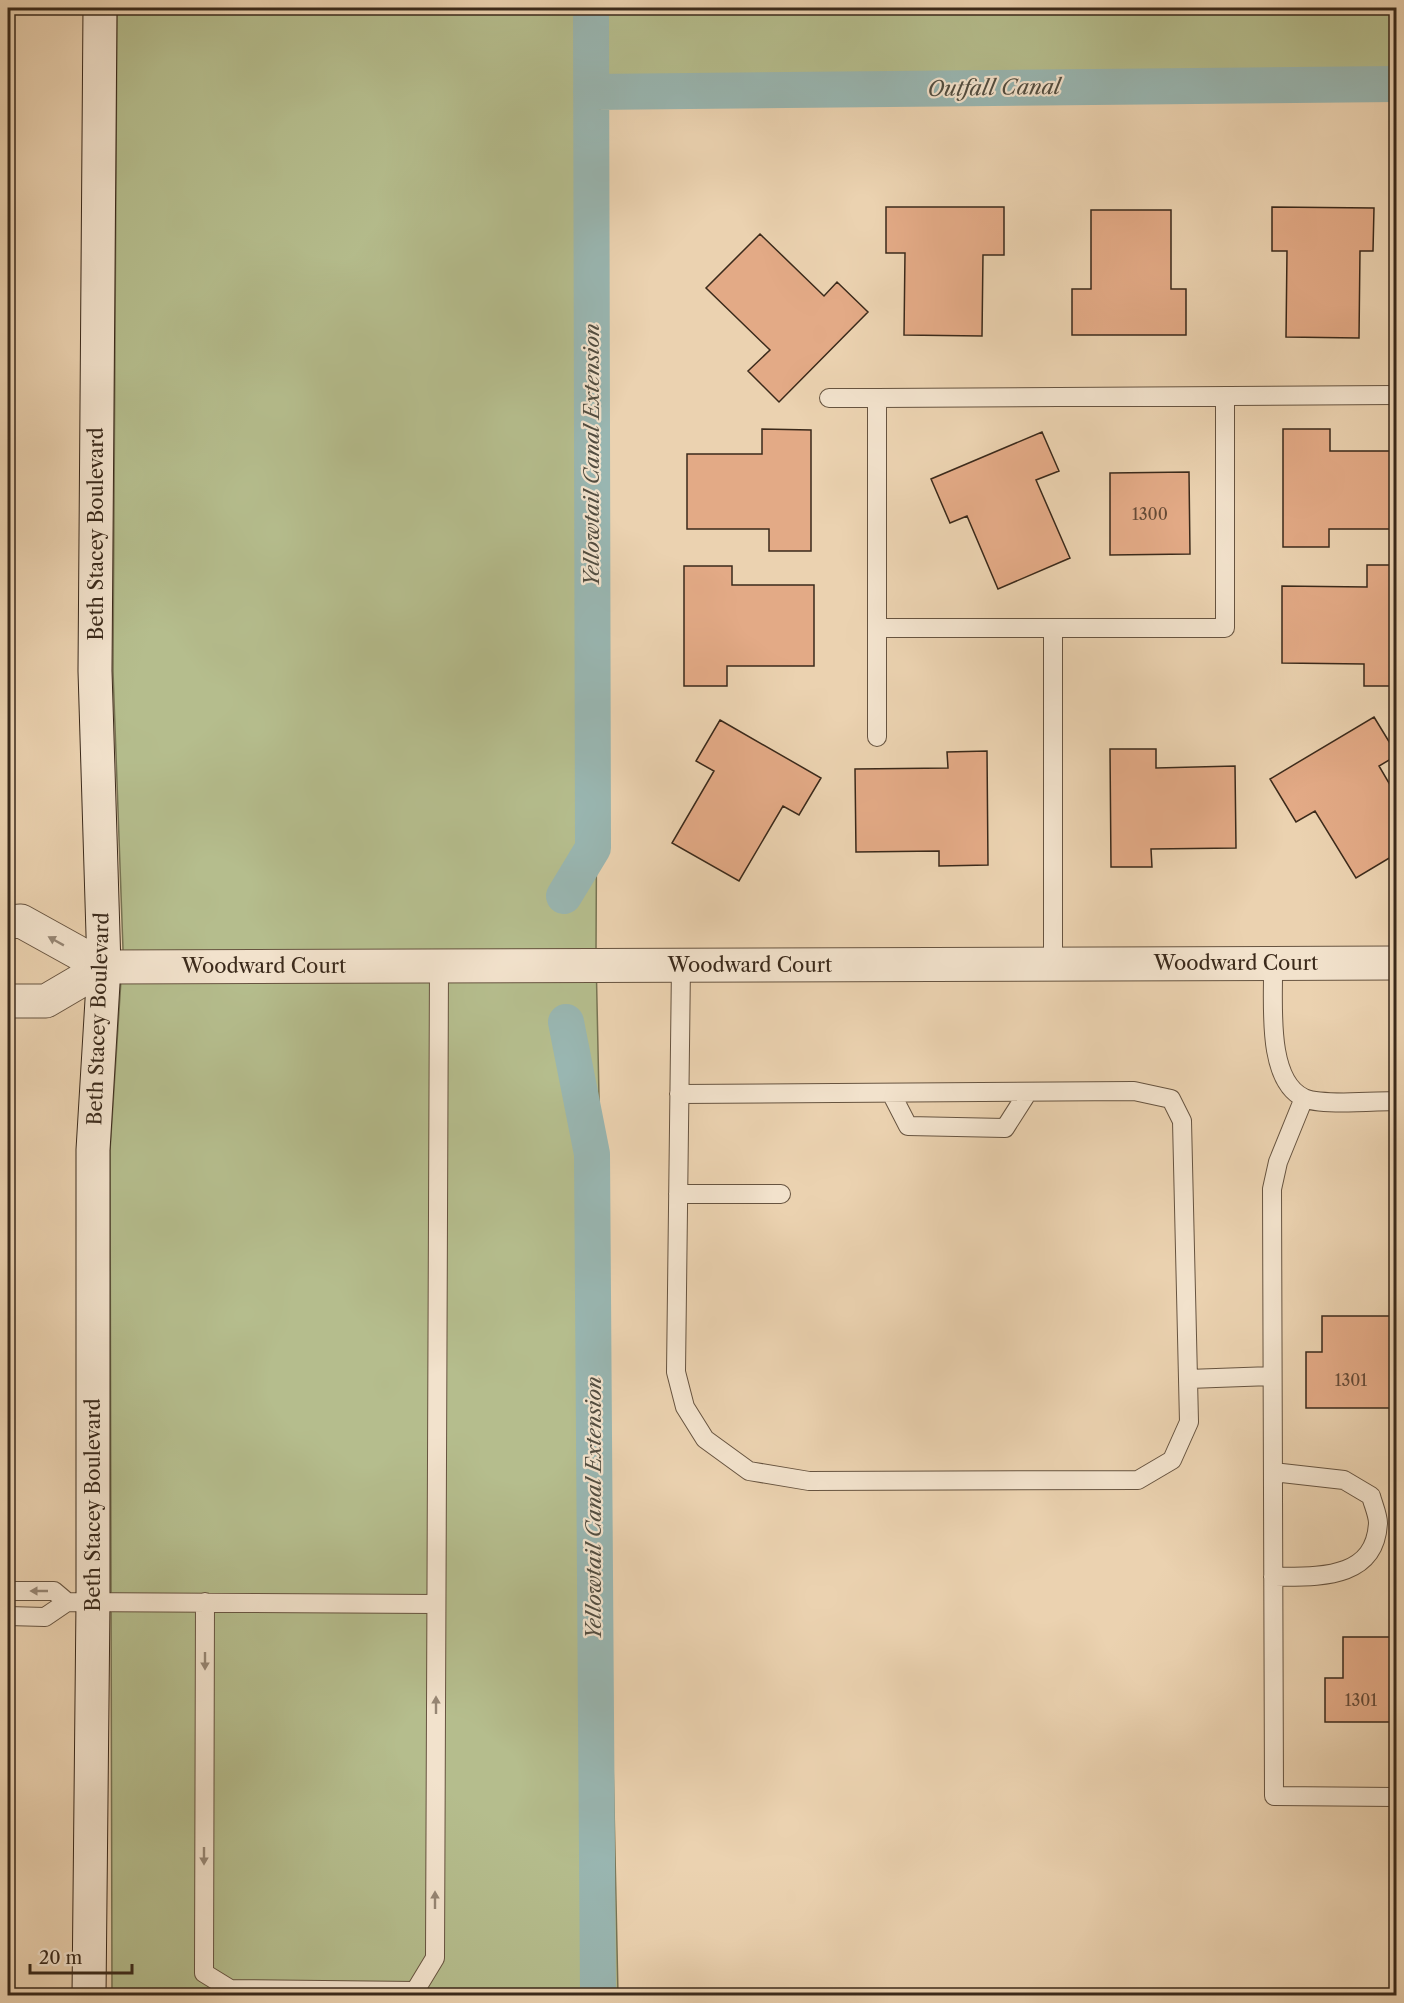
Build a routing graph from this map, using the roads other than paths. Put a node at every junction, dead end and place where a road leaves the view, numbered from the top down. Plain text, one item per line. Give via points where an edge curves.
1 (100, 8) edge
2 (1396, 395) edge
3 (1226, 396) junction
4 (829, 398) dead end
5 (878, 398) junction
6 (878, 628) junction
7 (1053, 628) junction
8 (877, 737) dead end
9 (8, 922) edge
10 (1273, 963) junction
11 (1396, 963) edge
12 (1053, 964) junction
13 (681, 965) junction
14 (439, 966) junction
15 (104, 967) junction
16 (8, 1001) edge
17 (1028, 1092) junction
18 (891, 1093) junction
19 (679, 1094) junction
20 (1304, 1098) junction
21 (1396, 1101) edge
22 (678, 1194) junction
23 (781, 1194) dead end
24 (1272, 1376) junction
25 (1188, 1379) junction
26 (1273, 1472) junction
27 (1273, 1577) junction
28 (8, 1591) edge
29 (80, 1602) junction
30 (205, 1602) junction
31 (436, 1604) junction
32 (8, 1616) edge
33 (1396, 1797) edge
34 (89, 1995) edge

1 - 15 street, Beth Stacey Boulevard via 95,671
2 - 3 lane
3 - 5 lane
3 - 7 lane via 1226,628
4 - 5 lane
5 - 6 lane
6 - 7 lane
6 - 8 lane
7 - 12 lane
15 -> 9 street via 21,921
10 - 11 street, Woodward Court
10 - 12 street, Woodward Court
10 - 20 lane via 1274,1040 1280,1069 1287,1085
12 - 13 street, Woodward Court
13 - 14 street, Woodward Court
13 - 19 lane
14 - 15 street, Woodward Court
14 - 31 lane
15 - 16 street via 46,1001
15 - 29 street, Beth Stacey Boulevard via 93,1150
17 - 18 lane
17 - 18 lane via 1005,1128 908,1126
17 - 25 lane via 1134,1091 1171,1099 1182,1121
18 - 19 lane
19 - 22 lane
20 - 21 lane
20 - 24 lane via 1278,1162 1272,1189
22 - 23 lane
22 - 25 lane via 676,1372 685,1407 705,1438 749,1471 809,1481 1138,1480 1172,1460 1189,1422
24 - 25 lane
24 - 26 lane
26 - 27 lane
26 - 27 lane via 1344,1480 1371,1496 1378,1522 1370,1550 1354,1568 1325,1576
27 - 33 lane via 1274,1796
29 -> 28 lane via 54,1591
29 - 30 lane
29 - 32 lane via 45,1617
29 - 34 street, Beth Stacey Boulevard
30 - 31 lane
30 -> 31 lane via 204,1973 230,1989 404,1991 415,1991 435,1958

